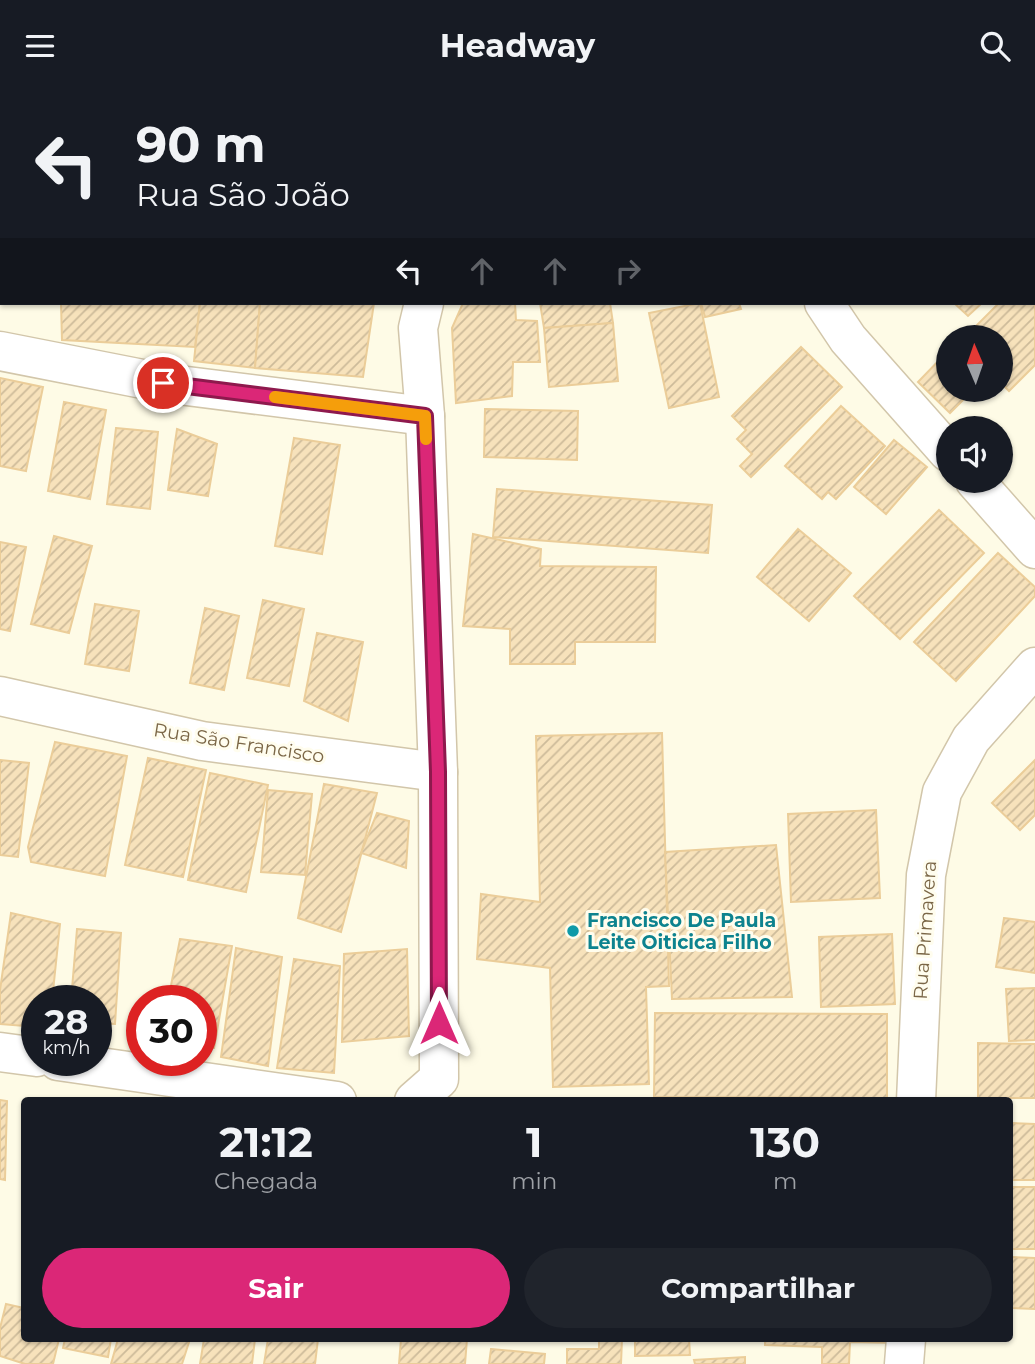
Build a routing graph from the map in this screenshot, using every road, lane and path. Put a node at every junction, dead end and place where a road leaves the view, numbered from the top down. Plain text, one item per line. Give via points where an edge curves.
1 (424, 305) edge
2 (825, 305) edge
3 (0, 351) edge
4 (425, 416) junction
5 (936, 438) edge
6 (986, 493) edge
7 (1035, 549) edge
8 (1035, 667) edge
9 (0, 695) edge
10 (438, 772) junction
11 (0, 1052) edge
12 (21, 1055) edge
13 (112, 1069) edge
14 (309, 1097) edge
15 (419, 1097) edge
16 (916, 1097) edge
17 (905, 1342) edge
18 (904, 1364) edge

1 - 4 street via 418,328
2 - 5 street via 848,339
3 - 4 street via 163,383
4 - 10 street
6 - 7 street
8 - 16 street, Rua Primavera via 971,739 942,792 926,875
9 - 10 street, Rua São Francisco via 202,741
10 - 15 street via 439,1079
11 - 12 street
13 - 14 street
17 - 18 street

